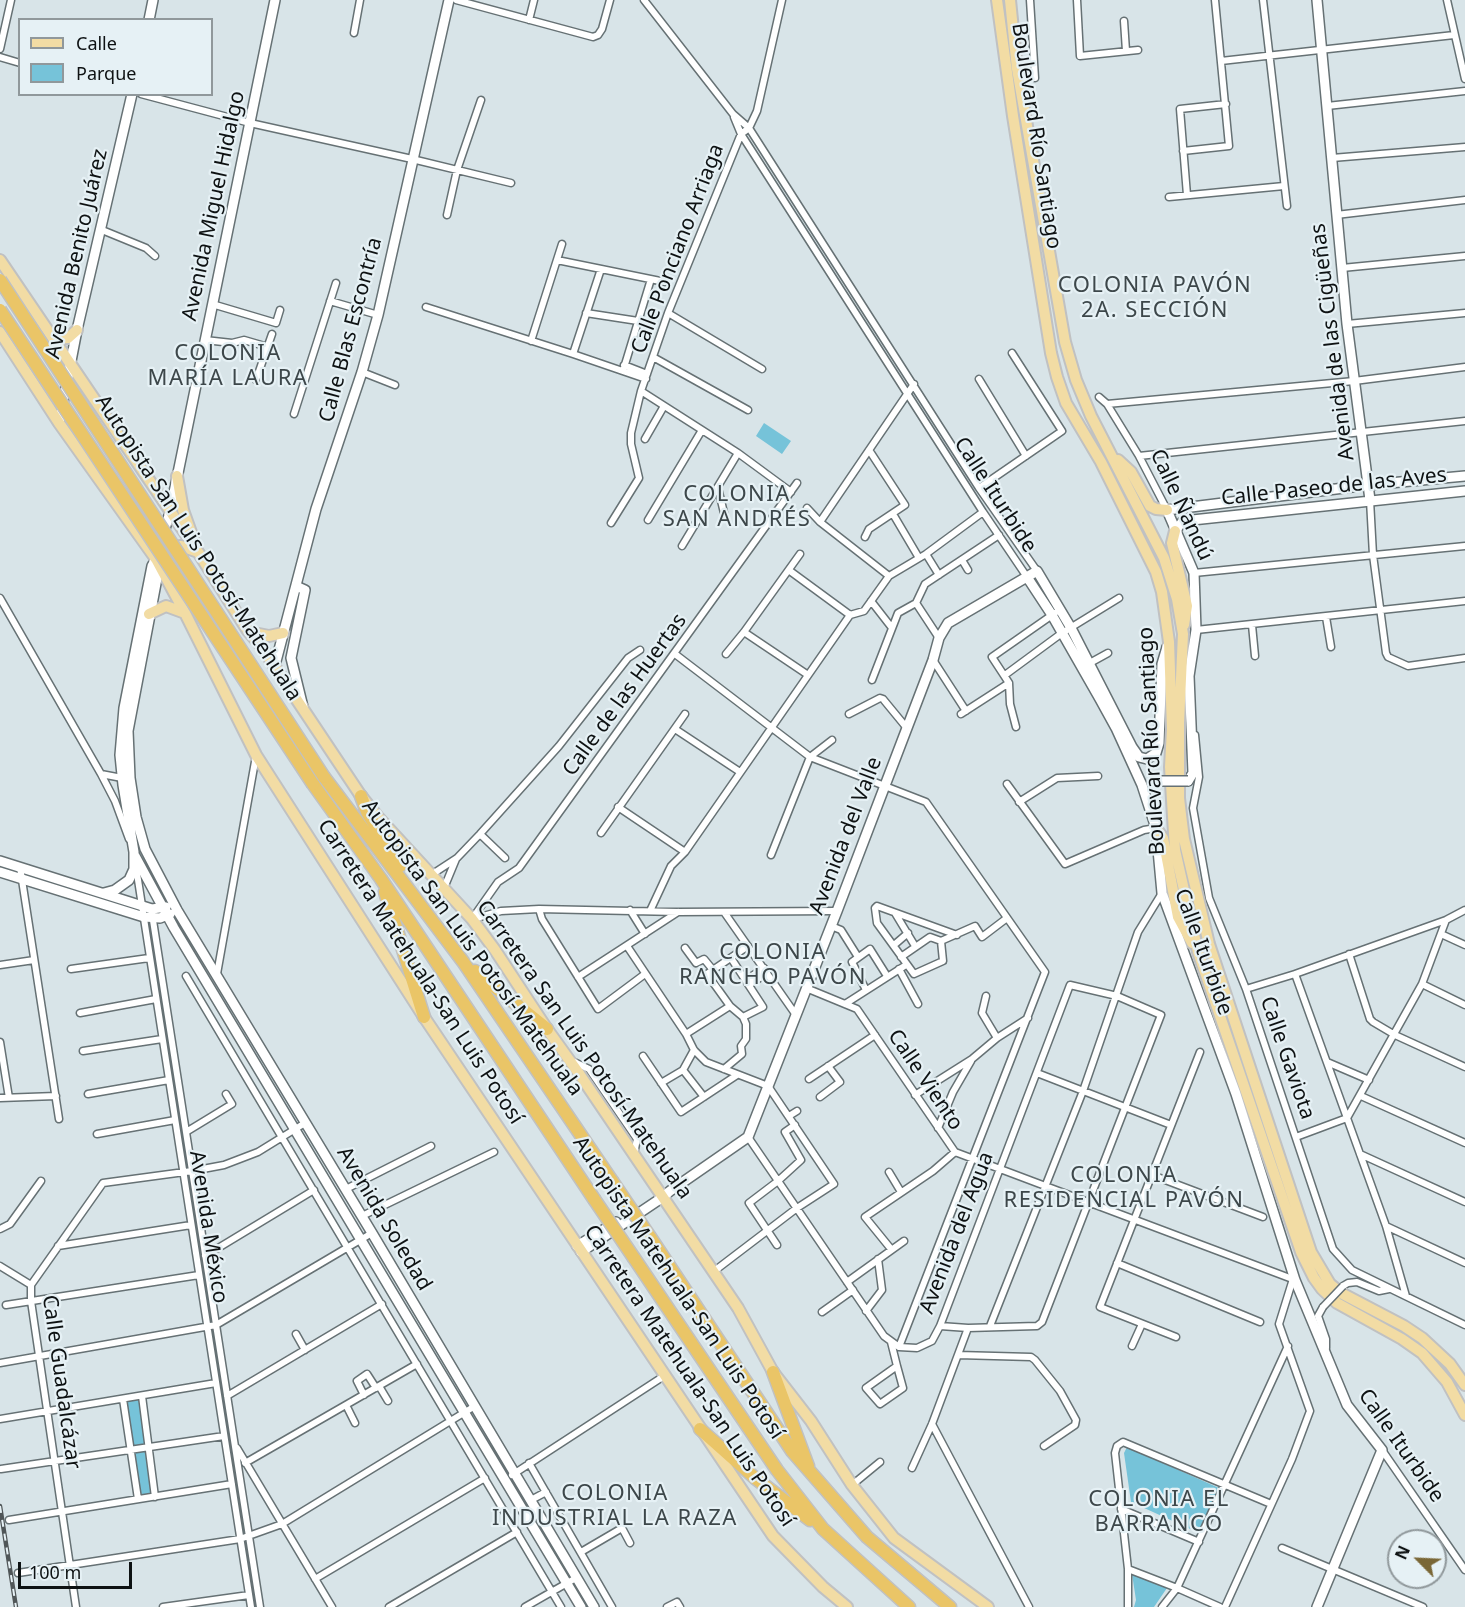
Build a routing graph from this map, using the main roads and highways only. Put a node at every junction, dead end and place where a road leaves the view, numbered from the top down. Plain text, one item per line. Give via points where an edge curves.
1 (997, 0) edge
2 (1010, 0) edge
3 (0, 260) edge
4 (0, 280) edge
5 (0, 310) edge
6 (77, 330) road end
7 (0, 332) edge
8 (50, 334) junction
9 (16, 357) junction
10 (97, 404) junction
11 (70, 438) junction
12 (1113, 456) junction
13 (1101, 462) junction
14 (177, 476) road end
15 (154, 489) junction
16 (1167, 510) road end
17 (126, 518) junction
18 (1175, 531) road end
19 (146, 544) junction
20 (161, 544) road end
21 (198, 552) junction
22 (156, 560) junction
23 (177, 597) junction
24 (185, 613) junction
25 (236, 613) junction
26 (149, 614) road end
27 (248, 631) junction
28 (283, 633) road end
29 (1183, 634) junction
30 (361, 796) junction
31 (1156, 828) road end
32 (381, 879) junction
33 (439, 928) junction
34 (1198, 952) junction
35 (464, 963) junction
36 (424, 1017) junction
37 (547, 1029) junction
38 (773, 1372) junction
39 (1465, 1385) edge
40 (1465, 1415) edge
41 (700, 1430) junction
42 (810, 1472) junction
43 (823, 1529) junction
44 (846, 1607) edge
45 (909, 1607) edge
46 (950, 1607) edge
47 (988, 1607) edge

1 - 13 main road, Boulevard Río Santiago via 1051,353 1066,403
2 - 12 main road, Boulevard Río Santiago via 1017,69 1065,342 1090,416
3 - 8 main road, Carretera San Luis Potosí-Matehuala
4 - 33 highway, Autopista San Luis Potosí-Matehuala, bridge via 324,777
5 - 32 highway, Autopista Matehuala-San Luis Potosí, bridge via 313,784
6 - 8 main road via 68,338
7 - 9 main road, Carretera Matehuala-San Luis Potosí
8 - 9 main road via 37,352
8 - 10 main road, Carretera San Luis Potosí-Matehuala
9 - 11 main road, Carretera Matehuala-San Luis Potosí
10 - 11 main road via 87,402 74,408
10 - 15 main road, Carretera San Luis Potosí-Matehuala
11 - 17 main road, Carretera Matehuala-San Luis Potosí
12 - 13 main road
12 - 16 main road via 1131,472 1150,506
12 - 29 main road, Boulevard Río Santiago via 1164,558
13 - 34 main road, Boulevard Río Santiago via 1156,572 1166,612 1175,850
14 - 21 main road via 183,510
15 - 17 main road via 150,508 134,519
15 - 21 main road, Carretera San Luis Potosí-Matehuala
17 - 19 main road, Carretera Matehuala-San Luis Potosí
18 - 29 main road via 1173,543 1187,606
19 - 20 main road
19 - 22 main road, Carretera Matehuala-San Luis Potosí
21 - 22 main road via 171,547
21 - 25 main road, Carretera San Luis Potosí-Matehuala
22 - 23 main road, Carretera Matehuala-San Luis Potosí
23 - 24 main road, Carretera Matehuala-San Luis Potosí
23 - 25 main road via 180,575 185,568 198,566
24 - 26 main road via 166,606
24 - 36 main road, Carretera Matehuala-San Luis Potosí via 256,755
25 - 27 main road, Carretera San Luis Potosí-Matehuala
27 - 28 main road via 269,636
27 - 30 main road, Carretera San Luis Potosí-Matehuala
29 - 39 main road, Boulevard Río Santiago via 1179,798 1184,839 1209,944 1311,1252 1330,1284 1422,1338 1450,1364
30 - 33 highway
30 - 37 main road, Carretera San Luis Potosí-Matehuala via 472,919
31 - 34 main road via 1163,838 1178,917
32 - 36 highway
32 - 43 highway, Autopista Matehuala-San Luis Potosí, bridge via 777,1470
33 - 35 highway, Autopista San Luis Potosí-Matehuala
34 - 40 main road, Boulevard Río Santiago via 1301,1252 1314,1278 1337,1303 1422,1353 1447,1382
35 - 37 highway
35 - 42 highway, Autopista San Luis Potosí-Matehuala, bridge
36 - 41 main road, Carretera Matehuala-San Luis Potosí
37 - 38 main road, Carretera San Luis Potosí-Matehuala via 665,1194 738,1308
38 - 42 highway
38 - 47 main road, Carretera San Luis Potosí-Matehuala via 894,1538
41 - 43 highway
41 - 44 main road, Carretera Matehuala-San Luis Potosí via 773,1536
42 - 46 highway, Autopista San Luis Potosí-Matehuala via 867,1538
43 - 45 highway, Autopista Matehuala-San Luis Potosí

